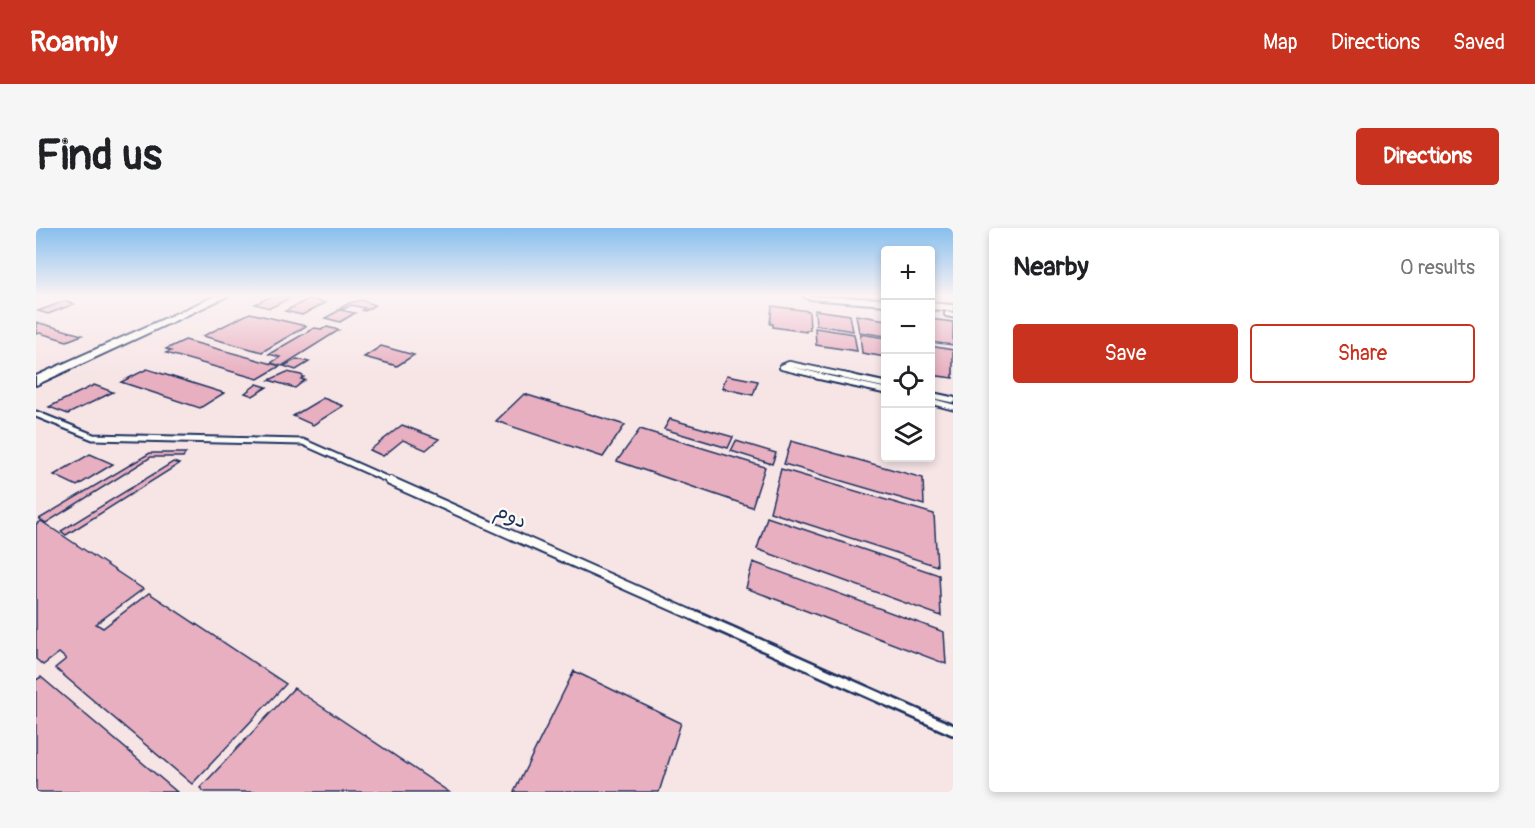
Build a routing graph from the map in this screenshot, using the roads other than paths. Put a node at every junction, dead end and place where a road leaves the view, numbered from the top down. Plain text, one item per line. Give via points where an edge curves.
1 (165, 322) edge
2 (36, 381) edge
3 (881, 384) edge
4 (881, 390) edge
5 (935, 396) edge
6 (953, 400) edge
7 (935, 402) edge
8 (953, 406) edge
9 (36, 414) edge
10 (953, 730) edge

1 - 2 main road
3 - 4 lane via 783,365 786,369
5 - 6 lane
7 - 8 lane
9 - 10 lane, دوم via 93,437 303,442

